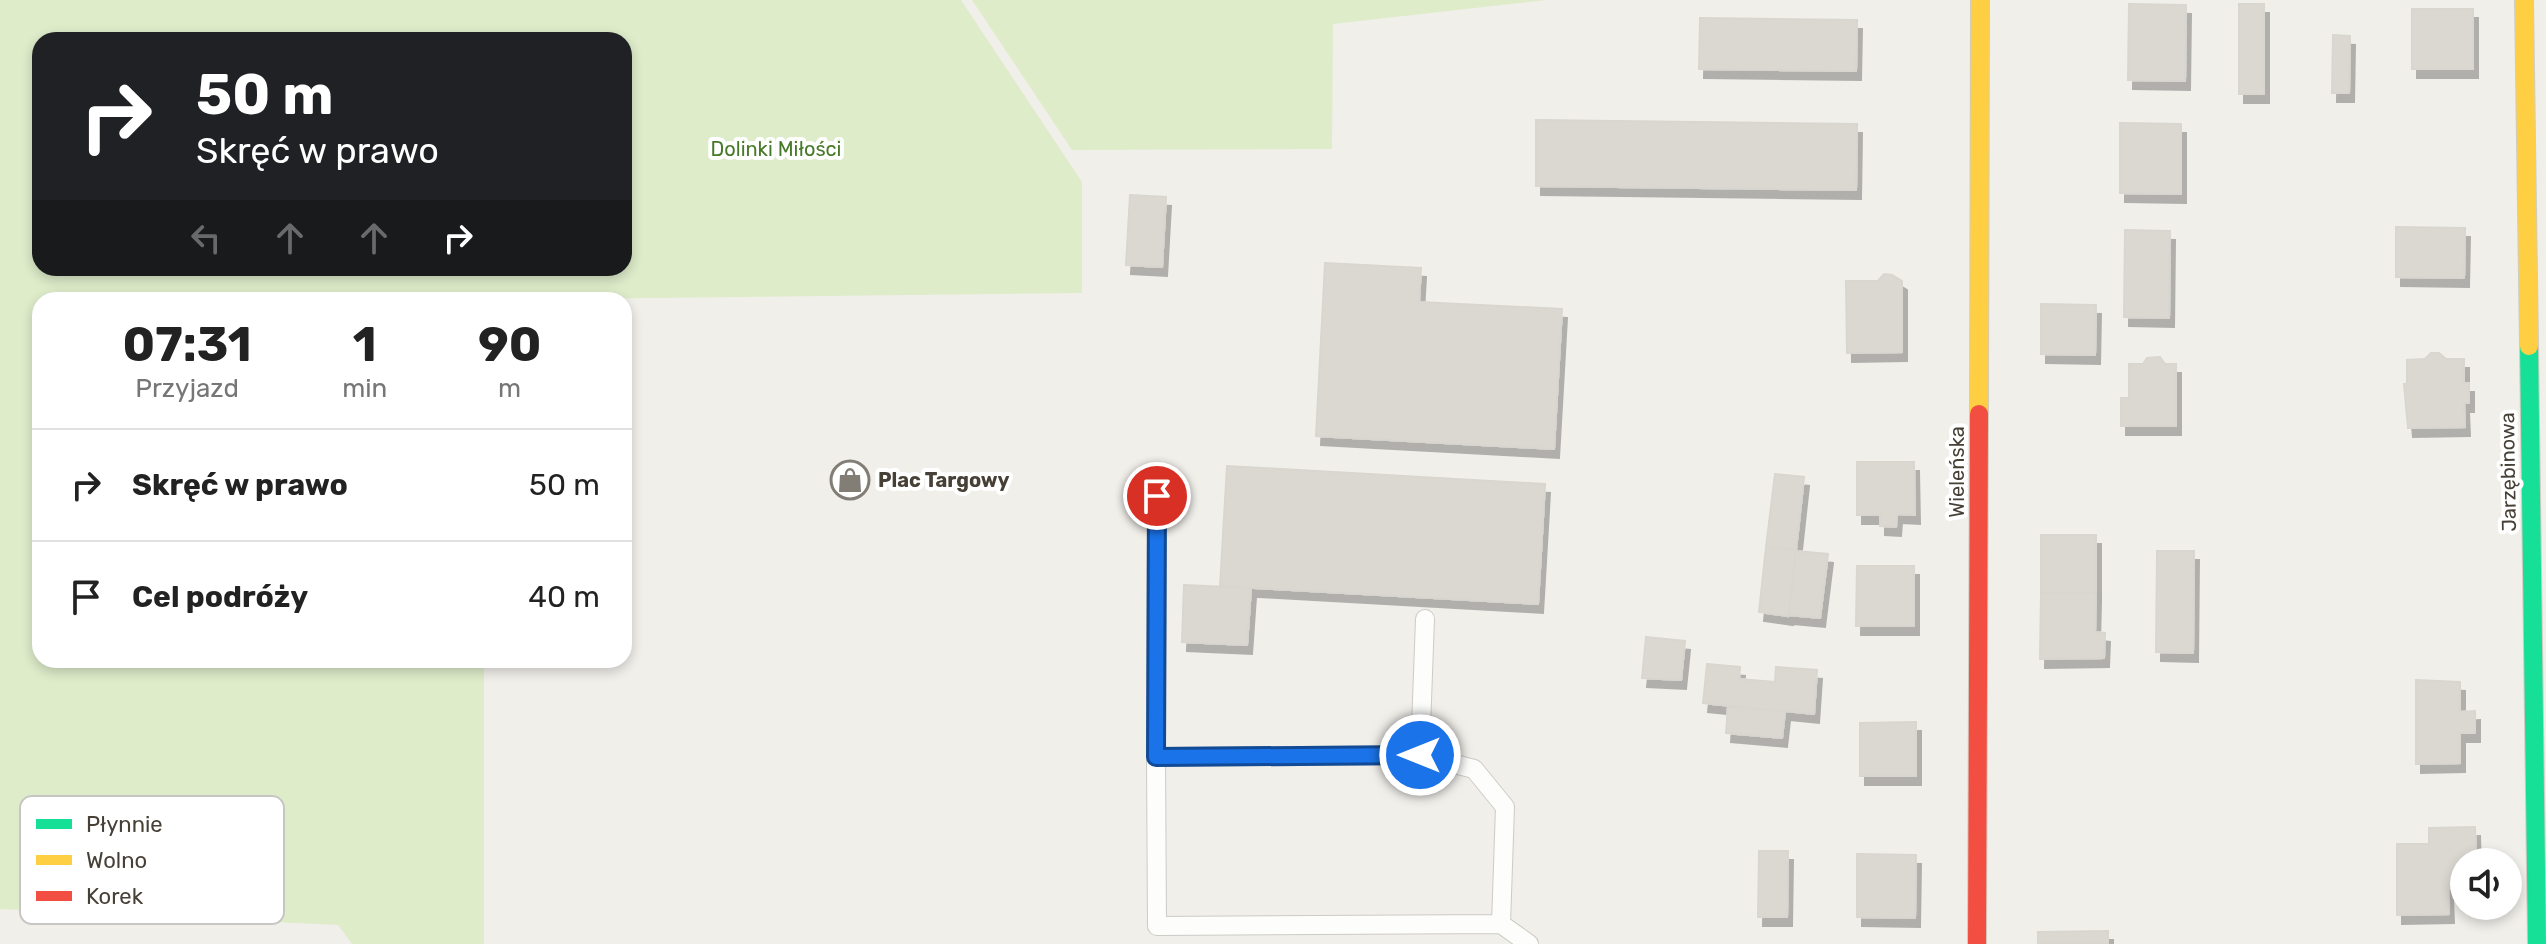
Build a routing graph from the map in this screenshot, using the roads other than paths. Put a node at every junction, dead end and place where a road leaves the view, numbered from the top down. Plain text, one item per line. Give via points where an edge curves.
1 (1980, 0) edge
2 (2524, 0) edge
3 (1157, 496) dead end
4 (1425, 619) dead end
5 (1420, 755) junction
6 (1156, 757) junction
7 (1501, 924) junction
8 (1529, 944) edge
9 (1977, 944) edge
10 (2537, 944) edge

1 - 9 street, Wieleńska
2 - 10 street, Jarzębinowa
3 - 6 lane
4 - 5 lane
5 - 6 lane
5 - 7 lane via 1474,769 1505,807
6 - 7 lane via 1157,926
7 - 8 lane

